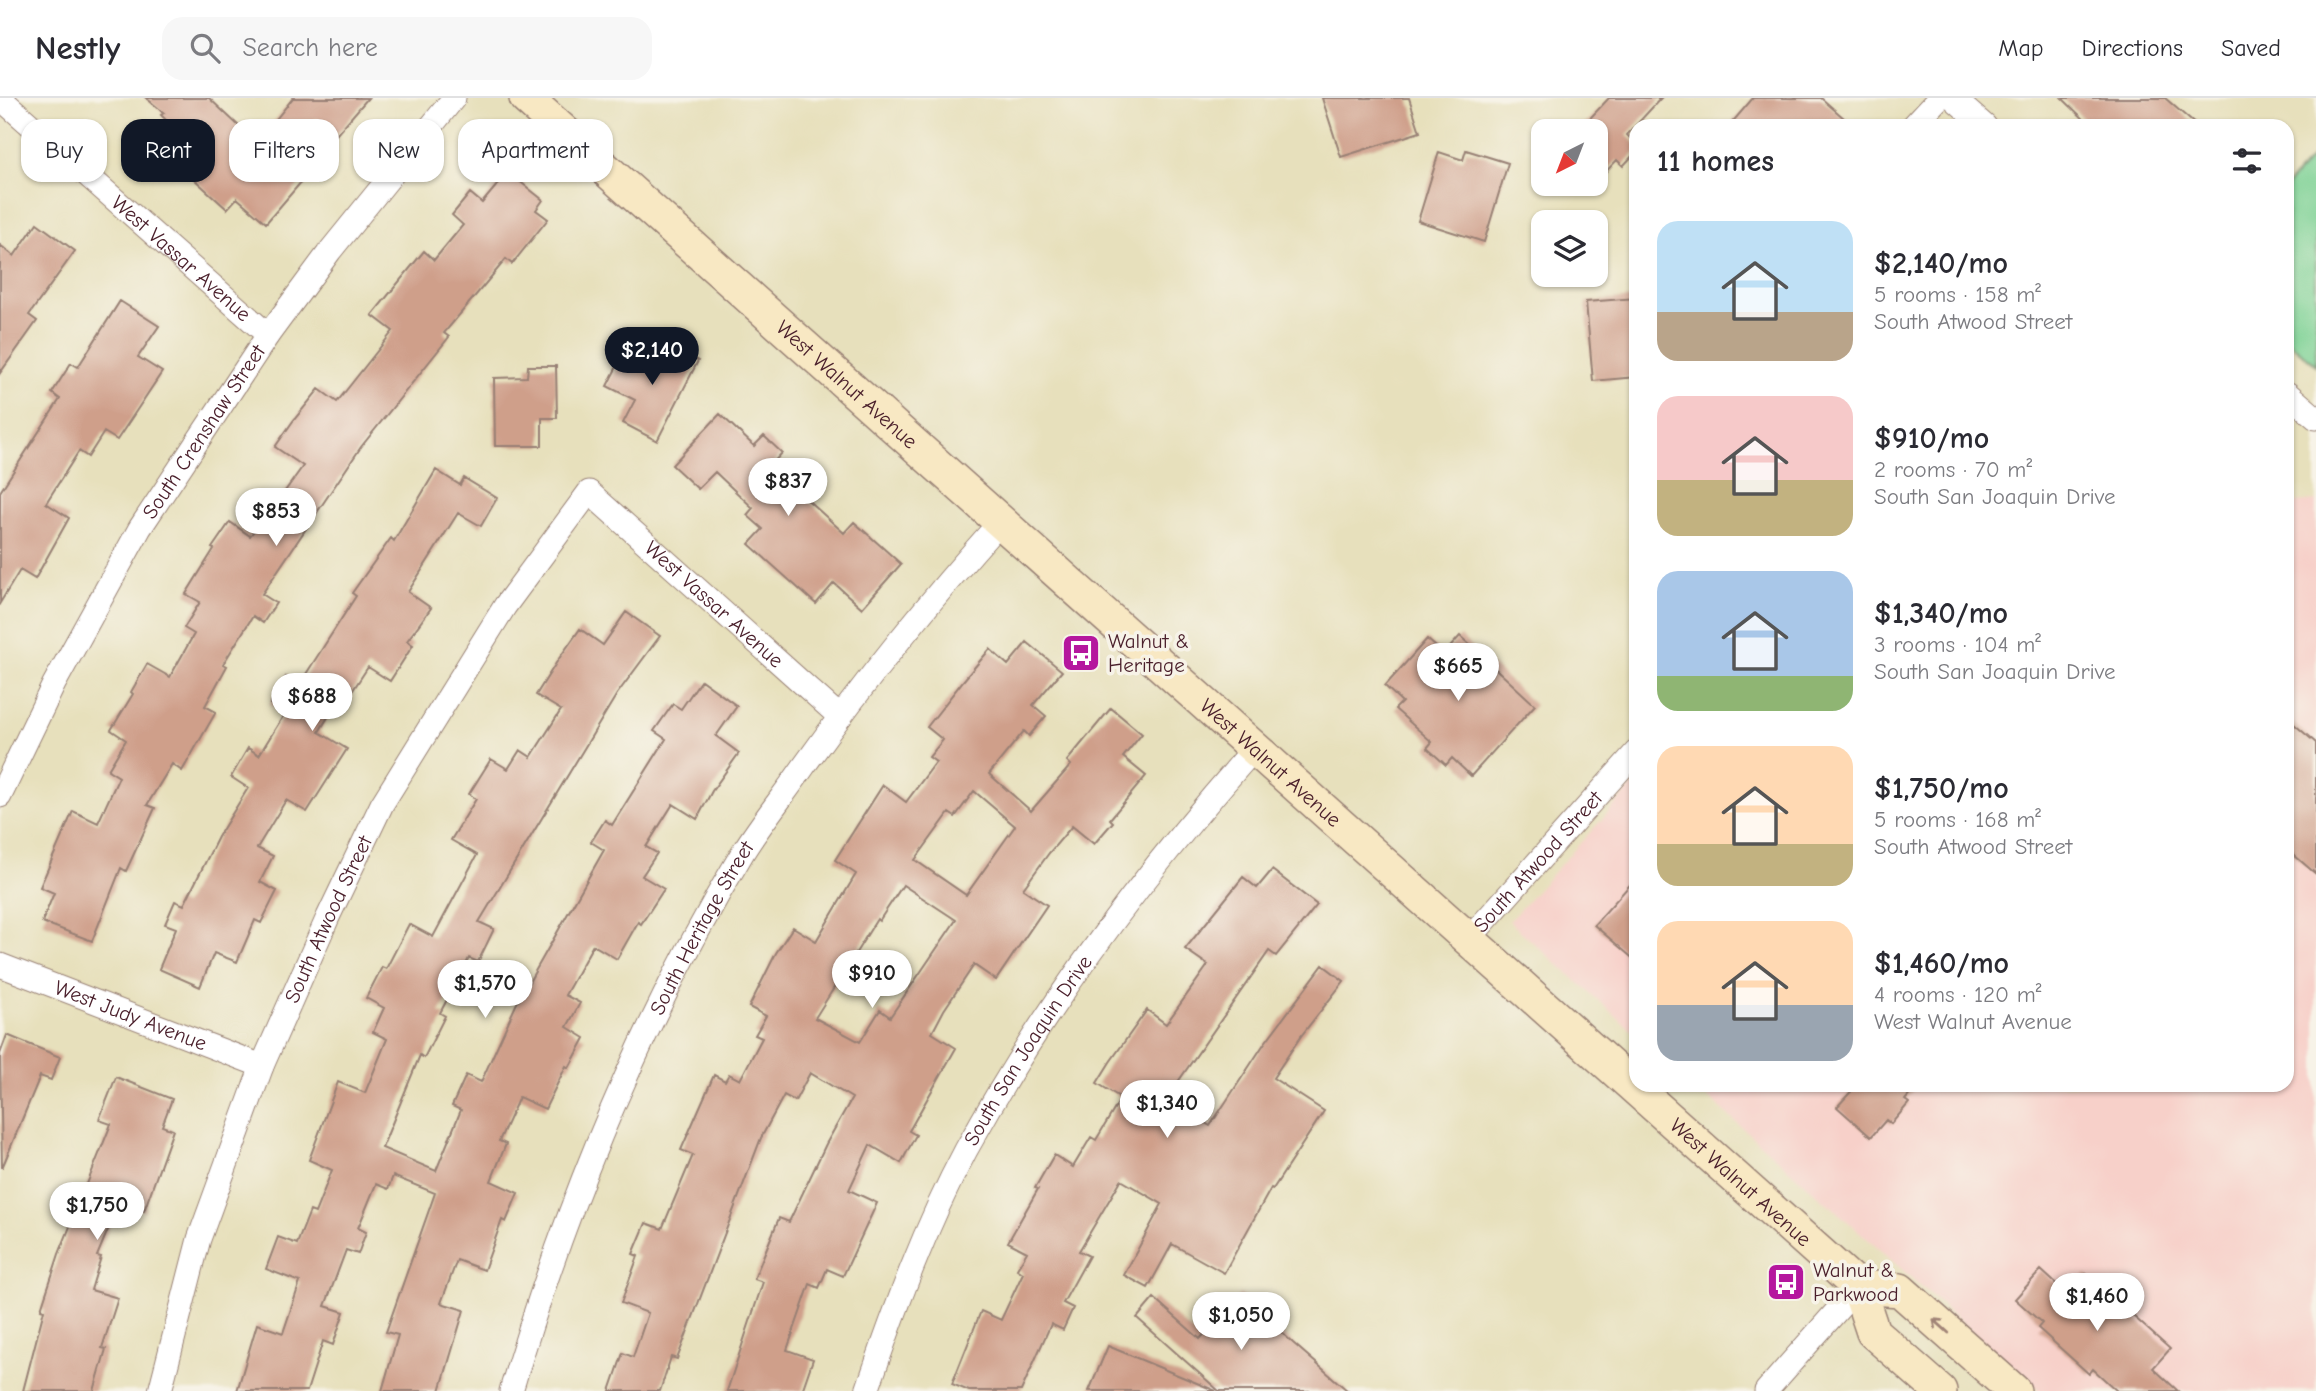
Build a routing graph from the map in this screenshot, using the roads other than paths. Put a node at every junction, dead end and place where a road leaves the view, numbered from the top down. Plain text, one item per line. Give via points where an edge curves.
1 (454, 98) edge
2 (526, 98) edge
3 (1938, 98) edge
4 (1953, 98) edge
5 (1, 101) edge
6 (1919, 119) edge
7 (1977, 119) edge
8 (268, 335) junction
9 (2294, 399) edge
10 (2316, 418) edge
11 (589, 492) joint
12 (1000, 522) junction
13 (840, 718) junction
14 (1254, 749) junction
15 (1629, 760) edge
16 (0, 796) edge
17 (1468, 940) junction
18 (0, 965) edge
19 (262, 1066) junction
20 (1629, 1083) edge
21 (1639, 1092) edge
22 (1858, 1287) junction
23 (160, 1391) edge
24 (511, 1391) edge
25 (867, 1391) edge
26 (1766, 1391) edge
27 (1940, 1391) edge
28 (2014, 1391) edge

1 - 8 street, South Crenshaw Street
2 - 12 main road, West Walnut Avenue
3 - 6 street
4 - 7 street
5 - 8 street, West Vassar Avenue
8 - 16 street, South Crenshaw Street via 139,528 54,684
9 - 10 street
11 - 13 street, West Vassar Avenue
11 - 19 street, South Atwood Street via 505,606 382,804
12 - 13 street, South Heritage Street
12 - 14 main road, West Walnut Avenue
13 - 24 street, South Heritage Street via 744,851 661,1003 599,1139 536,1304
14 - 17 main road, West Walnut Avenue
14 - 25 street, South San Joaquin Drive via 1151,872 1082,965 966,1151 899,1297
15 - 17 street, South Atwood Street
17 - 20 main road, West Walnut Avenue
18 - 19 street, West Judy Avenue
19 - 23 street, South Atwood Street via 200,1239
21 - 22 main road, West Walnut Avenue
22 - 26 street
22 - 27 main road, West Walnut Avenue via 1873,1332
28 -> 22 main road via 1900,1290

